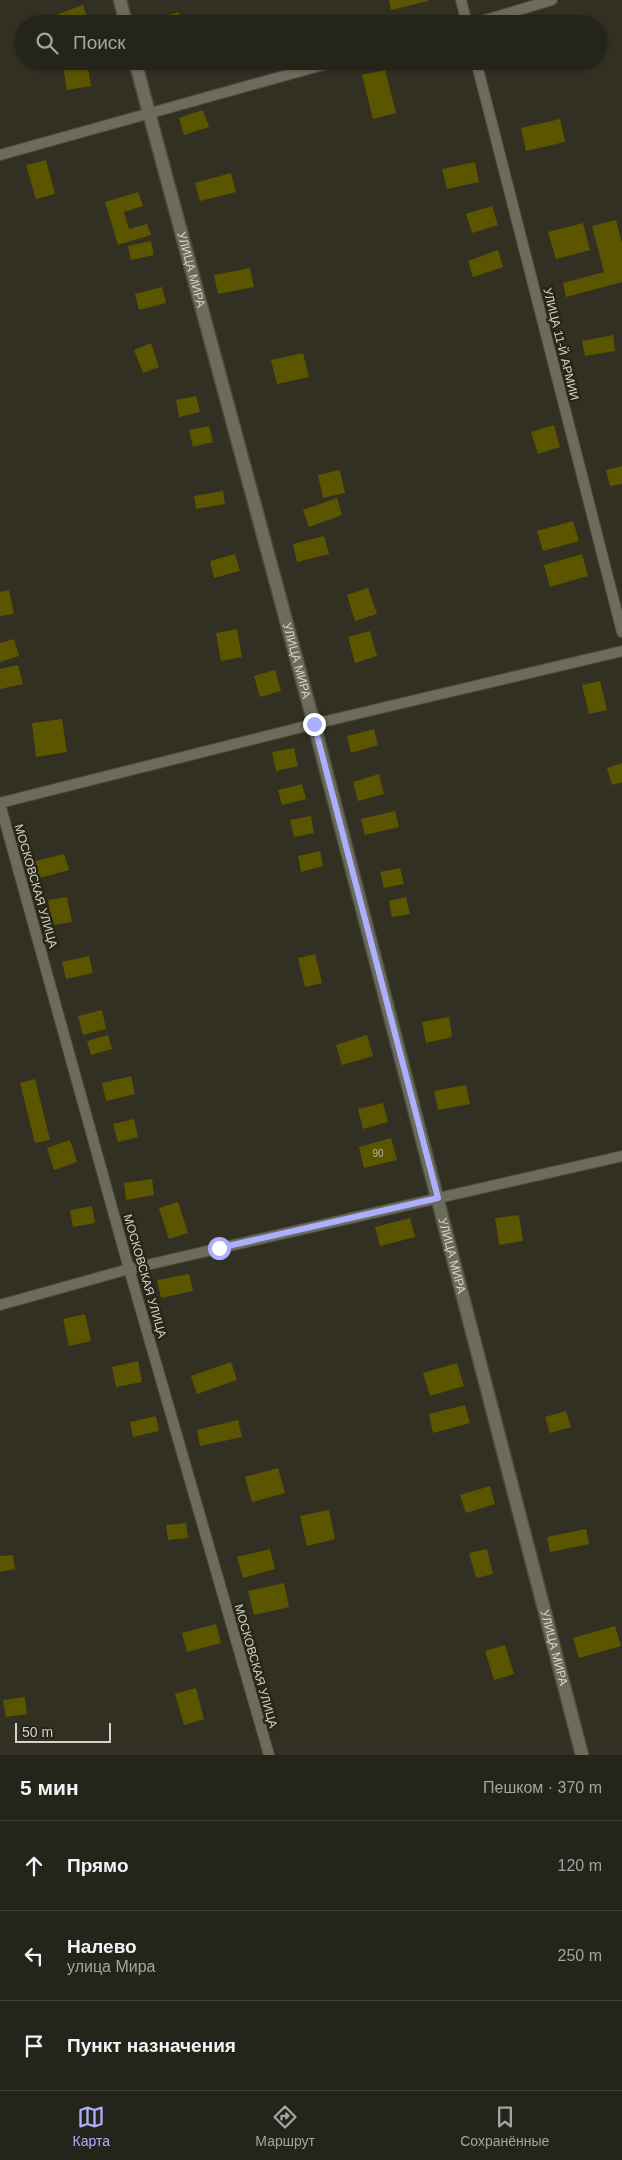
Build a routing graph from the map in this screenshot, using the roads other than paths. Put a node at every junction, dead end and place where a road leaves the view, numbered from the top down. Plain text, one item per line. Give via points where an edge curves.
1 (120, 0) edge
2 (461, 0) edge
3 (552, 0) edge
4 (124, 15) edge
5 (465, 15) edge
6 (502, 15) edge
7 (137, 70) edge
8 (305, 70) edge
9 (478, 70) edge
10 (147, 114) junction
11 (0, 155) edge
12 (622, 632) edge
13 (622, 651) edge
14 (314, 724) junction
15 (0, 804) edge
16 (622, 1156) edge
17 (438, 1198) junction
18 (129, 1269) junction
19 (0, 1305) edge
20 (268, 1755) edge
21 (582, 1755) edge

1 - 4 street
2 - 5 street
3 - 6 street
7 - 10 street, УЛИЦА МИРА
8 - 10 street
9 - 12 street, УЛИЦА 11-Й АРМИИ
10 - 11 street
10 - 14 street, УЛИЦА МИРА
13 - 14 street
14 - 15 street
14 - 17 street, УЛИЦА МИРА
15 - 18 street, МОСКОВСКАЯ УЛИЦА
16 - 17 street
17 - 18 street
17 - 21 street, УЛИЦА МИРА
18 - 19 street
18 - 20 street, МОСКОВСКАЯ УЛИЦА

